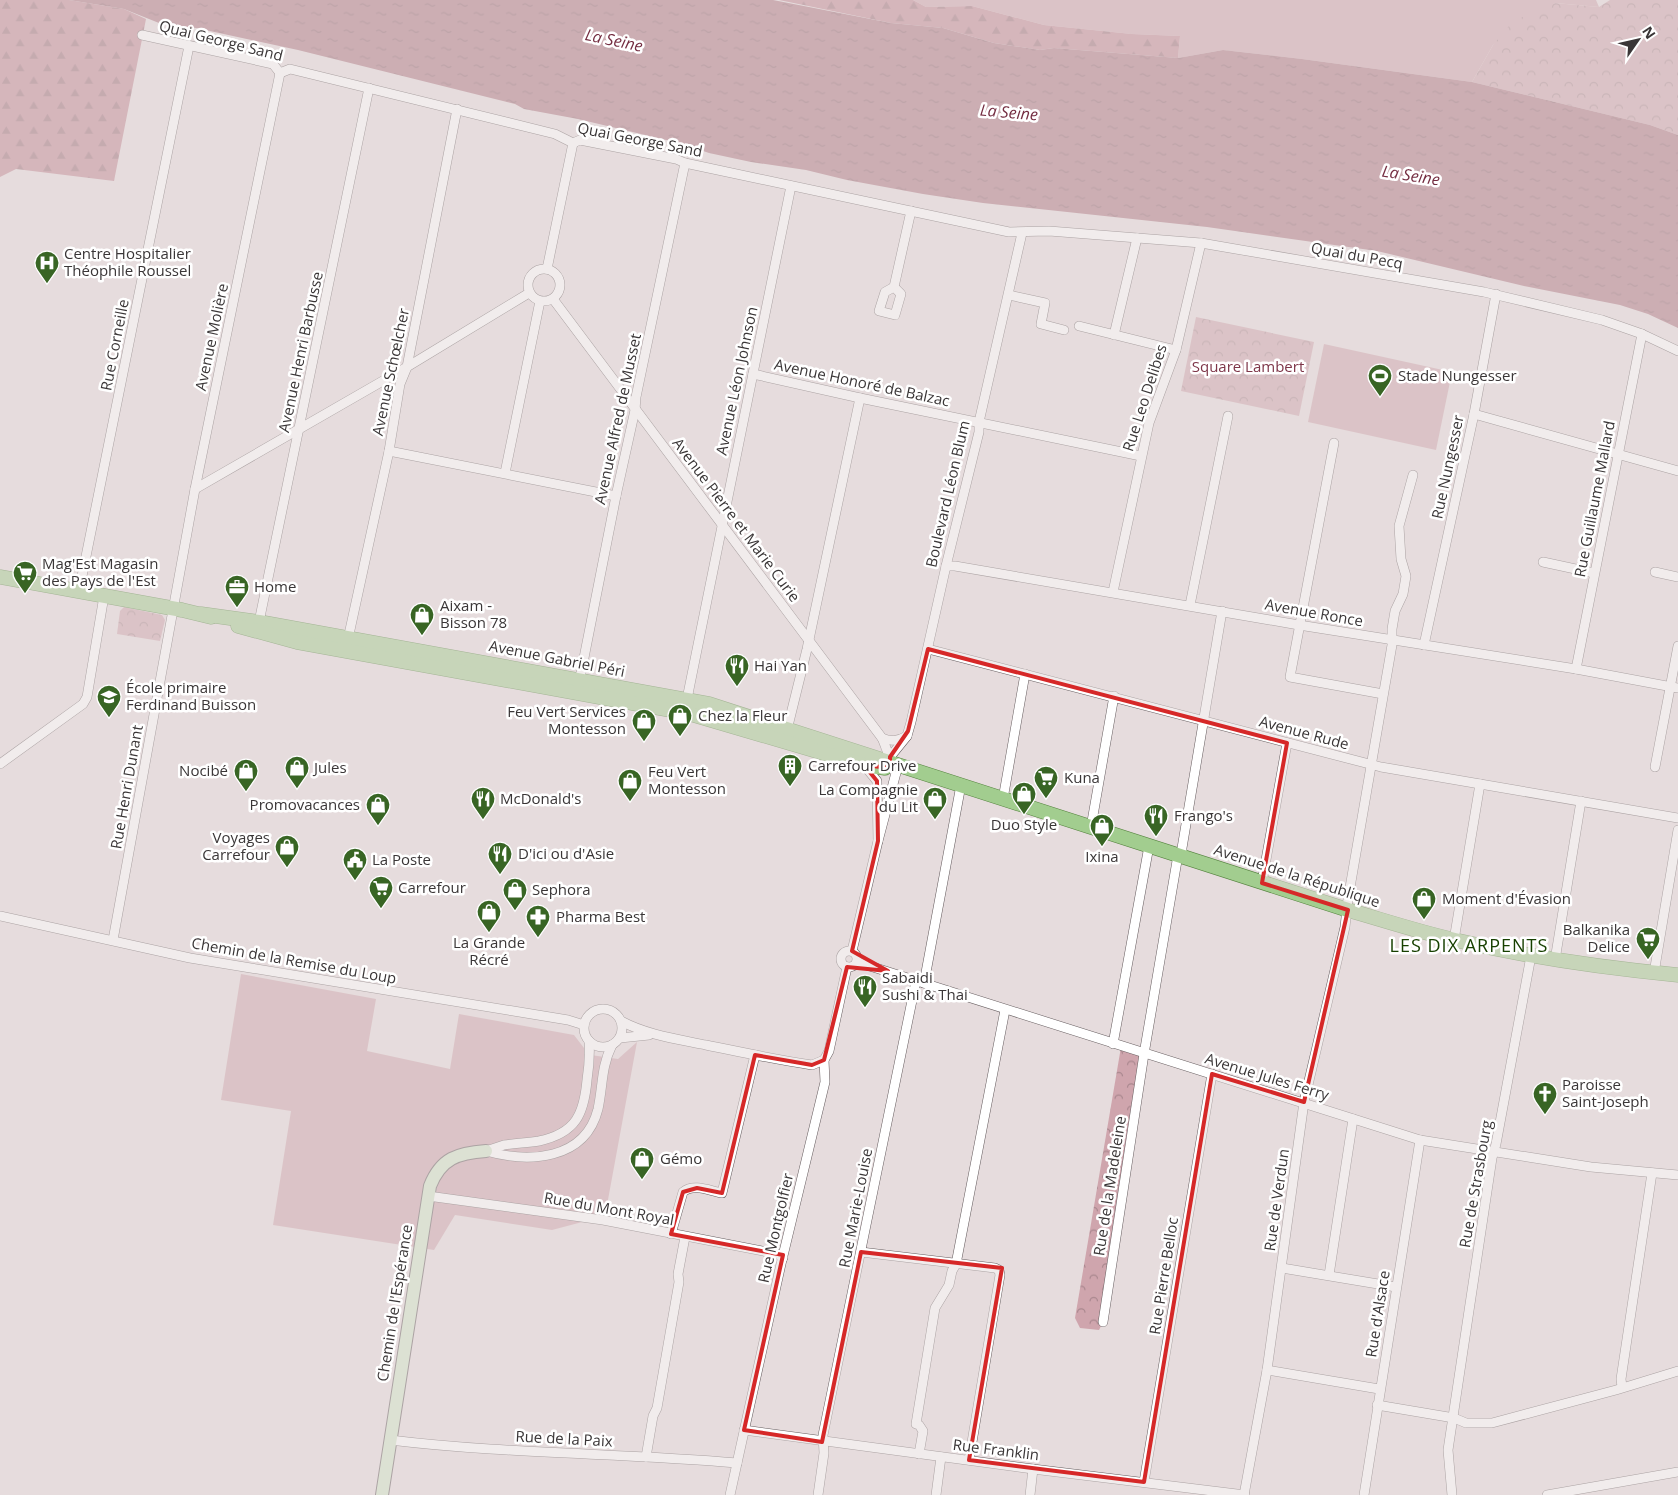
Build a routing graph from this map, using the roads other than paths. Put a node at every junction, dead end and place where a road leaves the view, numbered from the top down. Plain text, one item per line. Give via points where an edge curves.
1 (142, 35) dead end
2 (189, 46) junction
3 (280, 72) junction
4 (369, 88) junction
5 (457, 110) junction
6 (572, 142) junction
7 (685, 163) junction
8 (791, 186) junction
9 (911, 211) junction
10 (1022, 232) junction
11 (1137, 238) junction
12 (1201, 243) junction
13 (547, 269) junction
14 (894, 287) dead end
15 (529, 292) junction
16 (1496, 294) junction
17 (1009, 295) junction
18 (553, 299) junction
19 (540, 301) junction
20 (1079, 326) dead end
21 (1064, 330) dead end
22 (1642, 334) junction
23 (1114, 335) junction
24 (1176, 350) junction
25 (1678, 351) edge
26 (407, 367) junction
27 (754, 374) junction
28 (860, 398) junction
29 (635, 410) junction
30 (1474, 414) junction
31 (1228, 416) dead end
32 (979, 422) junction
33 (300, 428) junction
34 (1334, 443) dead end
35 (389, 451) junction
36 (1618, 454) junction
37 (1140, 456) junction
38 (1678, 471) edge
39 (505, 473) junction
40 (1413, 475) dead end
41 (195, 489) junction
42 (616, 496) junction
43 (722, 526) junction
44 (1543, 562) dead end
45 (946, 566) junction
46 (1655, 572) dead end
47 (1594, 573) junction
48 (0, 576) edge
49 (1678, 577) edge
50 (79, 591) junction
51 (1113, 592) junction
52 (104, 596) junction
53 (1190, 605) junction
54 (173, 608) junction
55 (1222, 611) junction
56 (202, 614) junction
57 (259, 622) junction
58 (1299, 624) junction
59 (348, 639) junction
60 (809, 639) junction
61 (1393, 640) junction
62 (1424, 645) junction
63 (1678, 646) edge
64 (928, 649) junction
65 (1576, 669) junction
66 (1025, 674) junction
67 (578, 680) junction
68 (1674, 687) edge
69 (1383, 694) junction
70 (1114, 696) junction
71 (687, 699) junction
72 (1203, 720) junction
73 (787, 730) junction
74 (907, 736) junction
75 (882, 738) junction
76 (1287, 743) junction
77 (894, 763) junction
78 (0, 764) edge
79 (1372, 764) junction
80 (864, 765) junction
81 (1655, 767) dead end
82 (1480, 784) junction
83 (961, 786) junction
84 (1003, 799) junction
85 (1582, 801) junction
86 (1678, 818) edge
87 (1091, 827) junction
88 (1678, 830) edge
89 (878, 841) junction
90 (1149, 846) junction
91 (1180, 856) junction
92 (1262, 882) junction
93 (1348, 910) junction
94 (0, 916) edge
95 (113, 940) junction
96 (1454, 940) junction
97 (852, 951) junction
98 (1531, 956) junction
99 (1555, 960) junction
100 (857, 962) junction
101 (847, 967) junction
102 (1654, 972) junction
103 (1678, 975) edge
104 (920, 982) junction
105 (1005, 1010) junction
106 (621, 1021) junction
107 (584, 1025) junction
108 (651, 1034) junction
109 (620, 1038) junction
110 (589, 1041) junction
111 (1112, 1044) junction
112 (612, 1045) junction
113 (1144, 1054) junction
114 (755, 1055) junction
115 (824, 1060) junction
116 (1212, 1074) junction
117 (1304, 1102) junction
118 (1352, 1119) junction
119 (1420, 1140) junction
120 (1494, 1150) junction
121 (486, 1151) junction
122 (1652, 1173) junction
123 (1678, 1175) edge
124 (428, 1196) junction
125 (672, 1234) junction
126 (685, 1237) junction
127 (861, 1252) junction
128 (783, 1258) junction
129 (956, 1264) junction
130 (1282, 1268) junction
131 (1329, 1275) junction
132 (1396, 1287) junction
133 (1103, 1322) dead end
134 (1266, 1370) junction
135 (1678, 1371) edge
136 (1622, 1387) junction
137 (1379, 1389) junction
138 (1377, 1405) junction
139 (1454, 1418) junction
140 (744, 1430) junction
141 (390, 1440) junction
142 (822, 1442) junction
143 (919, 1454) junction
144 (646, 1456) junction
145 (941, 1457) junction
146 (969, 1460) junction
147 (737, 1464) junction
148 (1034, 1469) junction
149 (1678, 1472) edge
150 (1144, 1482) junction
151 (1363, 1494) edge
152 (382, 1495) edge
153 (730, 1495) edge
154 (818, 1495) edge
155 (936, 1495) edge
156 (1030, 1495) edge
157 (1244, 1495) edge
158 (1452, 1495) edge
159 (1547, 1495) edge

1 - 2 street, Quai George Sand
2 - 3 street, Quai George Sand via 273,64
2 - 50 street, Rue Corneille
3 - 4 street, Quai George Sand via 290,69
3 - 41 street, Avenue Molière
4 - 5 street, Quai George Sand
4 - 33 street, Avenue Henri Barbusse
5 - 6 street, Quai George Sand via 555,134
5 - 26 street, Avenue Schœlcher
6 - 7 street, Quai George Sand via 580,140
6 - 13 street
7 - 8 street, Quai George Sand
7 - 29 street, Avenue Alfred de Musset
8 - 9 street, Quai George Sand
8 - 27 street, Avenue Léon Johnson
9 - 10 street, Quai George Sand via 1008,232
9 - 14 street
10 - 11 street, Quai du Pecq
10 - 17 street, Boulevard Léon Blum
11 - 12 street, Quai du Pecq
11 - 23 street
12 - 16 street, Quai du Pecq
12 - 24 street, Rue Leo Delibes
13 - 15 street via 531,274
13 - 18 street via 557,275 560,282 560,290
15 - 19 street
15 - 26 street
16 - 22 street, Quai du Pecq via 1602,320
16 - 30 street, Rue Nungesser
17 - 21 street via 1045,303 1041,324
17 - 32 street, Boulevard Léon Blum
18 - 19 street
18 - 29 street, Avenue Pierre et Marie Curie
19 - 39 street
20 - 23 street
22 - 25 street, Quai du Pecq
22 - 36 street, Rue Guillaume Mallard
23 - 24 street
24 - 37 street, Rue Leo Delibes
26 - 33 street
26 - 35 street, Avenue Schœlcher via 400,384
27 - 28 street, Avenue Honoré de Balzac
27 - 43 street, Avenue Léon Johnson
28 - 32 street, Avenue Honoré de Balzac
28 - 60 street
29 - 42 street, Avenue Alfred de Musset
29 - 43 street, Avenue Pierre et Marie Curie
30 - 36 street
30 - 62 street, Rue Nungesser
31 - 53 street
32 - 37 street, Avenue Honoré de Balzac
32 - 45 street, Boulevard Léon Blum
33 - 41 street
33 - 57 street, Avenue Henri Barbusse
34 - 58 street
35 - 39 street
35 - 59 street, Avenue Schœlcher
36 - 38 street
36 - 47 street, Rue Guillaume Mallard
37 - 51 street, Rue Leo Delibes
39 - 42 street
40 - 61 street, Rue de Verdun via 1399,526 1406,576 1395,611
41 - 54 street, Avenue Molière
42 - 67 street, Avenue Alfred de Musset
43 - 60 street, Avenue Pierre et Marie Curie
43 - 71 street, Avenue Léon Johnson
44 - 47 street
45 - 51 street, Avenue Ronce
45 - 64 street, Boulevard Léon Blum
46 - 49 street
47 - 65 street, Rue Guillaume Mallard
48 - 50 main road, Avenue Gabriel Péri
50 - 52 main road, Avenue Gabriel Péri
51 - 53 street, Avenue Ronce
52 - 54 main road, Avenue Gabriel Péri
52 - 78 street via 87,697 83,704
53 - 55 street, Avenue Ronce
54 - 56 main road, Avenue Gabriel Péri
54 - 95 street, Rue Henri Dunant
55 - 58 street, Avenue Ronce
55 - 72 street, Rue de la Madeleine
56 - 57 main road, Avenue Gabriel Péri
56 - 80 main road, Avenue Gabriel Péri via 298,642 688,713
57 - 59 main road, Avenue Gabriel Péri
58 - 61 street, Avenue Ronce
58 - 69 street via 1290,677
59 - 67 main road, Avenue Gabriel Péri
60 - 73 street
60 - 75 street, Avenue Pierre et Marie Curie
61 - 62 street, Avenue Ronce
61 - 69 street, Rue de Verdun
62 - 65 street, Avenue Ronce
63 - 68 street
64 - 66 street, Avenue Rude
64 - 74 street, Boulevard Léon Blum
65 - 68 street, Avenue Ronce
66 - 70 street, Avenue Rude
66 - 84 street
67 - 71 main road, Avenue Gabriel Péri
68 - 81 street
69 - 79 street, Rue de Verdun
70 - 72 street, Avenue Rude
70 - 87 street
71 - 73 main road, Avenue Gabriel Péri
72 - 76 street, Avenue Rude
72 - 91 street, Rue de la Madeleine
73 - 77 main road, Avenue Gabriel Péri
74 - 75 street via 898,740
74 - 77 street, Boulevard Léon Blum
75 - 77 street, Avenue Pierre et Marie Curie
76 - 79 street, Avenue Rude
76 - 92 street
77 - 80 main road, Avenue Gabriel Péri
77 - 83 main road, Avenue de la République
77 - 89 street, Rue Montgolfier
79 - 82 street, Avenue Rude
79 - 93 street, Rue de Verdun
80 - 89 street, Rue Montgolfier via 877,782
82 - 85 street, Avenue Rude
82 - 96 street
83 - 84 main road, Avenue de la République
83 - 104 street, Rue Marie-Louise
84 - 87 main road, Avenue de la République
85 - 86 street, Avenue Rude
85 - 99 street
87 - 90 main road, Avenue de la République
88 - 102 street
89 - 97 street, Rue Montgolfier
90 - 91 main road, Avenue de la République
90 - 111 street
91 - 92 main road, Avenue de la République
91 - 113 street, Rue de la Madeleine
92 - 93 main road, Avenue de la République
93 - 96 main road, Avenue de la République
93 - 117 street, Rue de Verdun
94 - 95 street, Chemin de la Remise du Loup
95 - 107 street, Chemin de la Remise du Loup via 190,958
96 - 98 main road, Avenue de la République
97 - 100 street
97 - 101 street, Rue Montgolfier via 846,951 841,957 842,964
98 - 99 main road, Avenue de la République
98 - 120 street, Rue de Strasbourg
99 - 102 main road, Avenue de la République
100 - 101 street
100 - 104 street, Avenue Jules Ferry
101 - 115 street, Rue Montgolfier via 829,1051
102 - 103 main road, Avenue de la République
104 - 105 street, Avenue Jules Ferry
104 - 127 street, Rue Marie-Louise
105 - 111 street, Avenue Jules Ferry
105 - 129 street
106 - 107 street via 611,1011 601,1009 588,1016
106 - 108 street
106 - 109 street
107 - 110 street
108 - 109 street
108 - 114 street
109 - 112 street
110 - 112 street via 600,1047
110 - 121 street, Chemin de l'Espérance via 585,1101 574,1122 549,1138
111 - 113 street, Avenue Jules Ferry
112 - 121 street, Chemin de l'Espérance via 605,1058 595,1116 576,1143 554,1154 536,1157 504,1156
113 - 116 street, Avenue Jules Ferry
113 - 133 street, Rue de la Madeleine
114 - 115 street via 812,1065
114 - 125 street via 722,1193 687,1189
115 - 128 street, Rue Montgolfier via 825,1082
116 - 117 street, Avenue Jules Ferry
116 - 150 street, Rue Pierre Belloc
117 - 118 street, Avenue Jules Ferry
117 - 130 street, Rue de Verdun
118 - 119 street, Avenue Jules Ferry
118 - 131 street
119 - 120 street, Avenue Jules Ferry
119 - 132 street, Rue d'Alsace
120 - 122 street, Avenue Jules Ferry
120 - 139 street, Rue de Strasbourg
121 - 124 street, Chemin de l'Espérance via 468,1152 444,1164 434,1178
122 - 123 street, Avenue Jules Ferry
122 - 136 street
124 - 125 street, Rue du Mont Royal via 642,1226
124 - 141 street, Chemin de l'Espérance
125 - 126 street, Rue du Mont Royal
126 - 128 street, Rue du Mont Royal via 778,1254
126 - 144 street
127 - 129 street
127 - 142 street, Rue Marie-Louise
128 - 140 street, Rue Montgolfier
129 - 143 street via 949,1285 935,1308 916,1424 923,1431
129 - 146 street via 1000,1270
130 - 131 street
130 - 134 street, Rue de Verdun
131 - 132 street
132 - 137 street, Rue d'Alsace
134 - 137 street
134 - 157 street, Rue de Verdun
135 - 136 street
136 - 139 street via 1492,1423 1466,1423
137 - 138 street, Rue d'Alsace
138 - 139 street
138 - 151 street, Rue d'Alsace
139 - 158 street, Rue de Strasbourg via 1448,1450
140 - 142 street, Rue Franklin
140 - 147 street, Rue Montgolfier
141 - 144 street, Rue de la Paix via 486,1449
141 - 152 street, Chemin de l'Espérance
142 - 143 street, Rue Franklin
142 - 154 street, Rue Marie-Louise via 824,1453
143 - 145 street, Rue Franklin
144 - 147 street, Rue de la Paix
145 - 146 street, Rue Franklin
145 - 155 street
146 - 148 street, Rue Franklin
147 - 153 street, Rue Montgolfier
148 - 150 street, Rue Franklin
148 - 156 street
149 - 159 street
150 - 157 street, Rue Franklin

